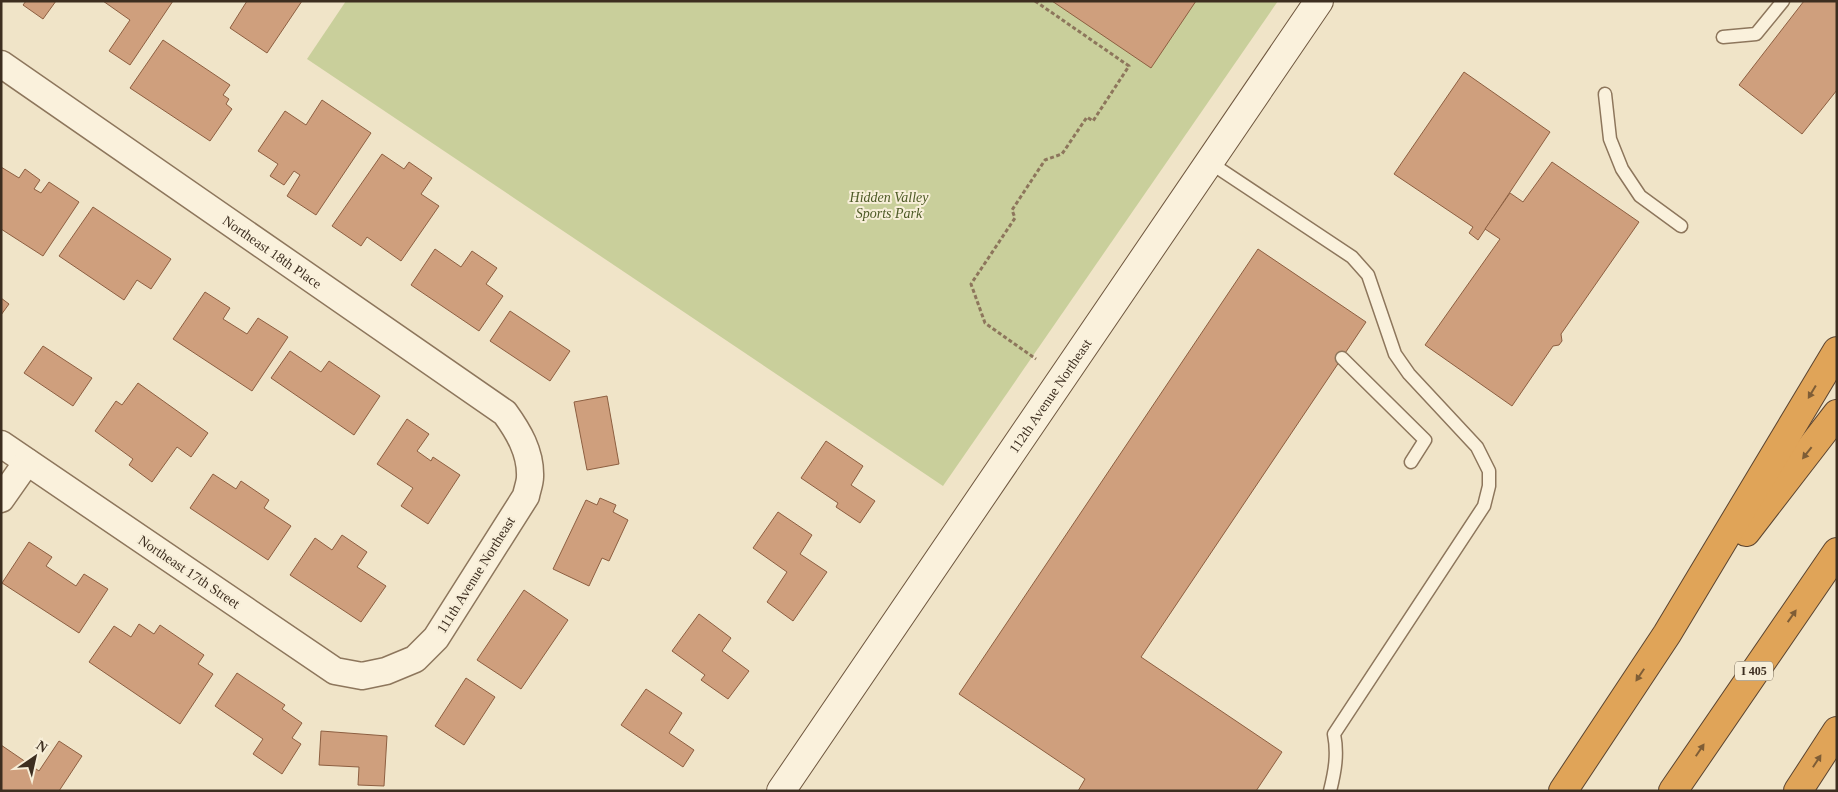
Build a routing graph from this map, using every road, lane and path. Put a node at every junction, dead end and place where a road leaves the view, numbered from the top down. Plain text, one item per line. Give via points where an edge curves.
1 (1035, 1) edge
2 (1319, 1) edge
3 (1783, 1) edge
4 (1723, 37) dead end
5 (1, 64) edge
6 (1605, 94) dead end
7 (1209, 162) junction
8 (1681, 226) dead end
9 (1837, 351) edge
10 (1342, 358) dead end
11 (1036, 359) dead end
12 (1837, 414) edge
13 (1, 444) edge
14 (527, 454) joint
15 (26, 462) junction
16 (1411, 462) dead end
17 (1, 500) edge
18 (1837, 552) edge
19 (1667, 634) junction
20 (386, 671) joint
21 (1837, 731) edge
22 (781, 791) edge
23 (1330, 791) edge
24 (1563, 791) edge
25 (1673, 791) edge
26 (1798, 791) edge

1 - 11 path via 1129,66 1093,121 1087,118 1062,154 1045,160 1012,210 1015,218 971,284 985,324
2 - 7 main road, 112th Avenue Northeast
3 - 4 lane via 1756,34
5 - 14 street, Northeast 18th Place via 505,413 519,432
6 - 8 lane via 1610,139 1622,169 1640,196
7 - 22 main road, 112th Avenue Northeast
7 - 23 lane via 1352,257 1368,275 1395,354 1478,447 1489,471 1484,506 1334,734 1337,748
9 -> 19 highway
10 - 16 lane via 1425,440
12 -> 19 highway
13 - 15 street, Northeast 17th Street
14 - 20 street, 111th Avenue Northeast via 530,477 526,496 436,638 415,659
15 - 17 street
15 - 20 street, Northeast 17th Street via 335,671 362,676
25 -> 18 highway, I 405
19 -> 24 highway
26 -> 21 highway

